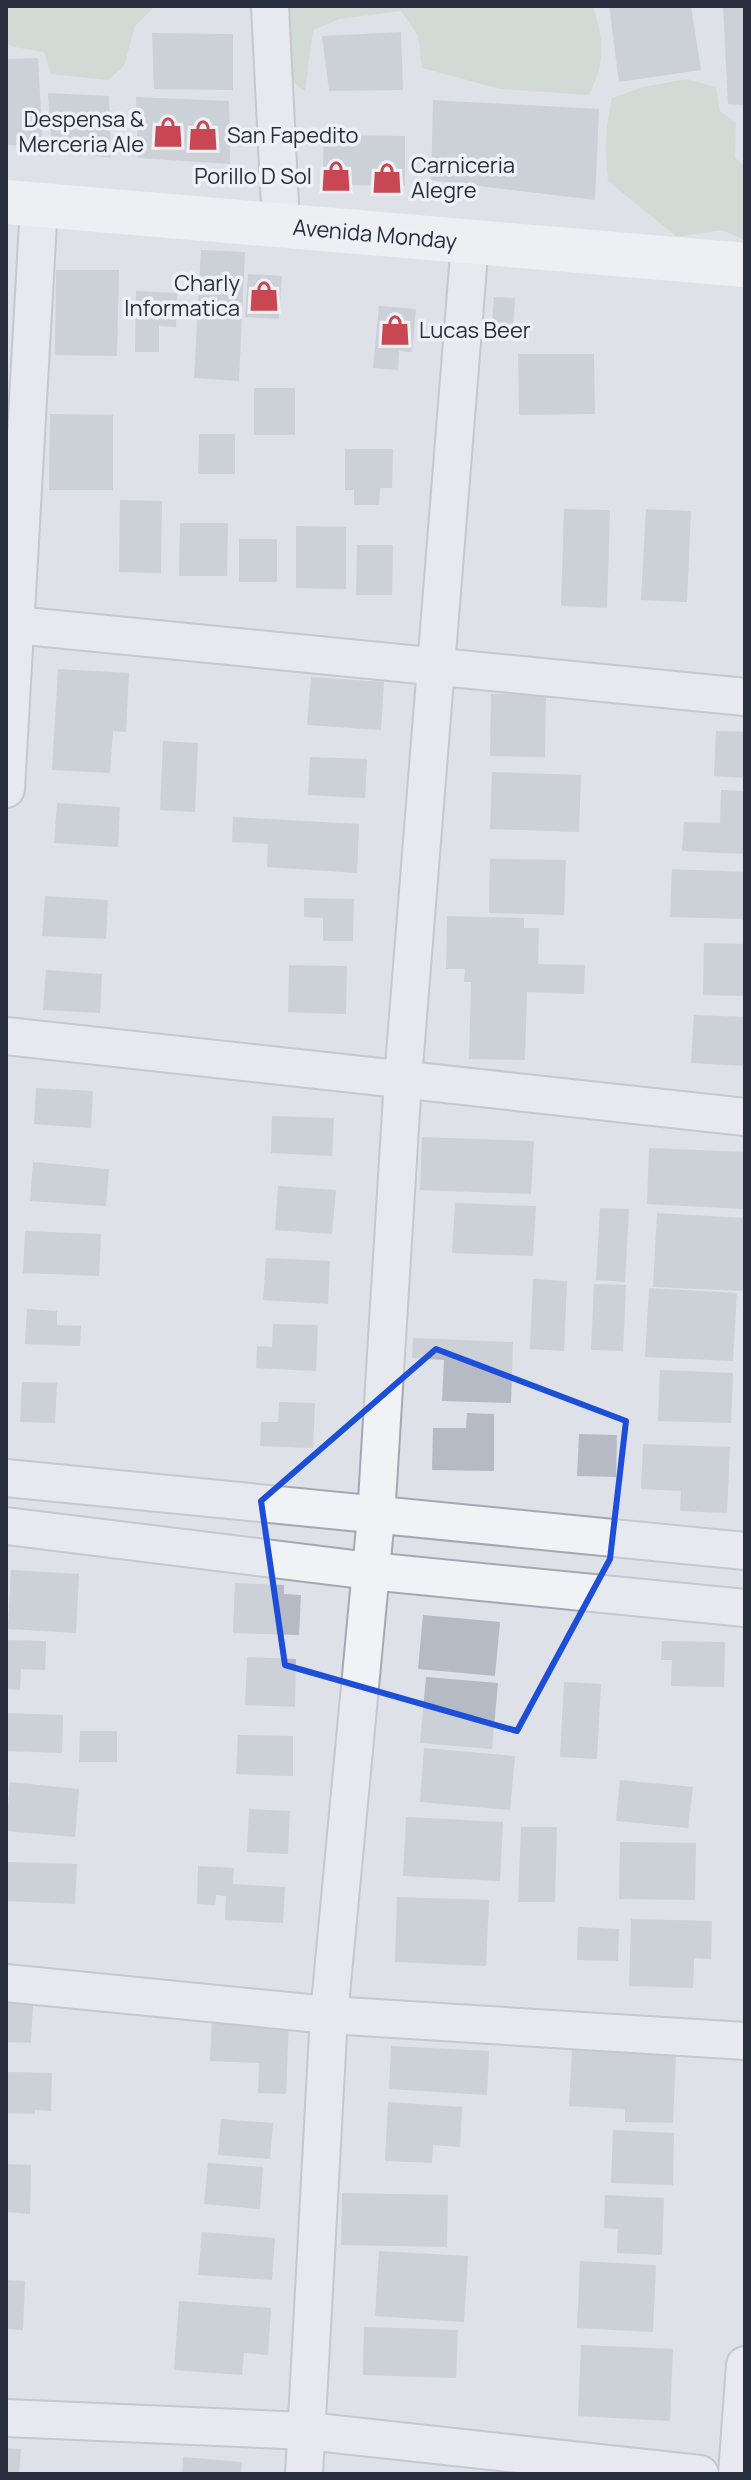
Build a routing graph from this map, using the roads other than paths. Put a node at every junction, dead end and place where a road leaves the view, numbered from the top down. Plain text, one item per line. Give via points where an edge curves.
1 (270, 6) edge
2 (22, 204) edge
3 (281, 225) junction
4 (470, 242) junction
5 (745, 265) edge
6 (15, 625) junction
7 (436, 667) junction
8 (745, 697) edge
9 (6, 789) edge
10 (6, 1036) edge
11 (403, 1079) junction
12 (745, 1117) edge
13 (6, 1478) edge
14 (376, 1517) junction
15 (6, 1526) edge
16 (745, 1551) edge
17 (370, 1571) junction
18 (745, 1608) edge
19 (6, 1983) edge
20 (329, 2015) junction
21 (745, 2041) edge
22 (745, 2365) edge
23 (6, 2418) edge
24 (307, 2431) junction
25 (304, 2474) edge
26 (700, 2474) edge
27 (737, 2474) edge

1 - 3 street
2 - 3 main road, Avenida Monday
2 - 6 street
3 - 4 main road, Avenida Monday
4 - 5 main road, Avenida Monday
4 - 7 street
6 - 7 street
6 - 9 street
7 - 8 street
7 - 11 street
10 - 11 street
11 - 12 street
11 - 14 street
13 - 14 street
14 - 16 street
14 - 17 street
15 - 17 street
17 - 18 street
17 - 20 street
19 - 20 street
20 - 21 street
20 - 24 street
22 - 27 street
23 - 24 street
24 - 25 street
24 - 26 street

